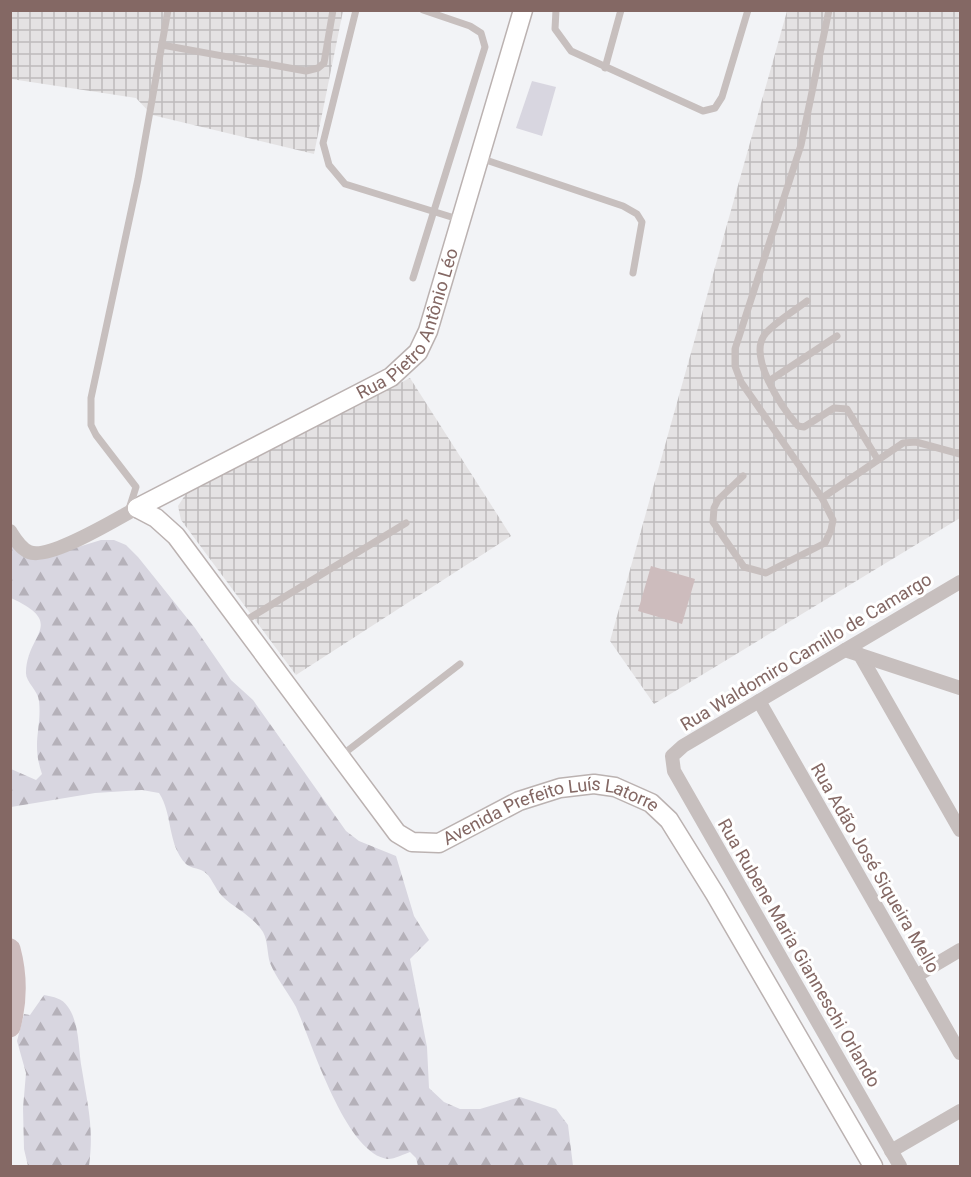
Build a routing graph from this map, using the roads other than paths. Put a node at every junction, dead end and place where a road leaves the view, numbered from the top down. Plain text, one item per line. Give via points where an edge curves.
1 (168, 10) edge
2 (333, 10) edge
3 (356, 10) edge
4 (423, 10) edge
5 (523, 10) edge
6 (556, 10) edge
7 (621, 10) edge
8 (748, 10) edge
9 (830, 10) edge
10 (162, 45) junction
11 (605, 68) junction
12 (480, 158) junction
13 (433, 211) junction
14 (461, 220) junction
15 (633, 273) dead end
16 (413, 278) dead end
17 (807, 301) dead end
18 (837, 336) dead end
19 (769, 381) junction
20 (960, 454) edge
21 (878, 460) junction
22 (743, 476) dead end
23 (171, 490) junction
24 (822, 498) junction
25 (132, 510) junction
26 (406, 523) dead end
27 (10, 531) edge
28 (176, 536) junction
29 (960, 582) edge
30 (241, 623) junction
31 (845, 650) junction
32 (860, 655) junction
33 (460, 664) dead end
34 (960, 688) edge
35 (759, 701) junction
36 (672, 756) joint
37 (340, 757) junction
38 (960, 830) edge
39 (960, 950) edge
40 (916, 976) junction
41 (960, 1053) edge
42 (960, 1111) edge
43 (891, 1151) junction
44 (873, 1167) edge
45 (900, 1167) edge

1 - 10 lane
2 - 10 lane via 324,63 306,71
3 - 13 lane via 323,143 329,165 345,184
4 - 13 lane via 470,26 481,33 485,47
5 - 12 main road, Rua Pietro Antônio Léo
6 - 11 lane via 555,29 562,41 571,51
7 - 11 lane
8 - 11 lane via 722,98 715,108 703,111
9 - 24 lane via 801,145 735,349 735,366 741,382
10 - 25 lane via 91,398 91,424 96,435 136,487
12 - 14 main road, Rua Pietro Antônio Léo
12 - 15 lane via 624,206 637,214 642,222
13 - 14 lane
13 - 16 lane
14 - 23 main road, Rua Pietro Antônio Léo via 424,344 402,369
17 - 19 lane via 765,334 760,346 762,368
18 - 19 lane
19 - 21 lane via 798,426 804,427 834,408 847,409
20 - 21 lane via 903,443
21 - 24 lane
22 - 24 lane via 718,500 713,522 744,567 757,572 766,573 825,543 833,520
23 - 25 main road, Rua Pietro Antônio Léo
23 - 28 main road, Avenida Prefeito Luís Latorre via 169,516
25 - 27 street via 42,554 30,553 20,546
25 - 28 main road, Avenida Prefeito Luís Latorre via 156,518
26 - 30 lane
28 - 30 main road, Avenida Prefeito Luís Latorre
29 - 31 street, Rua Waldomiro Camillo de Camargo
30 - 37 main road, Avenida Prefeito Luís Latorre
31 - 32 street
31 - 35 street, Rua Waldomiro Camillo de Camargo
32 - 34 street
32 - 38 street
33 - 37 lane
35 - 36 street, Rua Waldomiro Camillo de Camargo
35 - 40 street, Rua Adão José Siqueira Mello
36 - 43 street, Rua Rubene Maria Gianneschi Orlando via 674,771
37 - 44 main road, Avenida Prefeito Luís Latorre via 397,833 426,845 457,835 541,792 576,785 615,787 633,793 662,812 715,894
39 - 40 street
40 - 41 street, Rua Adão José Siqueira Mello
42 - 43 street
43 - 45 street, Rua Rubene Maria Gianneschi Orlando

